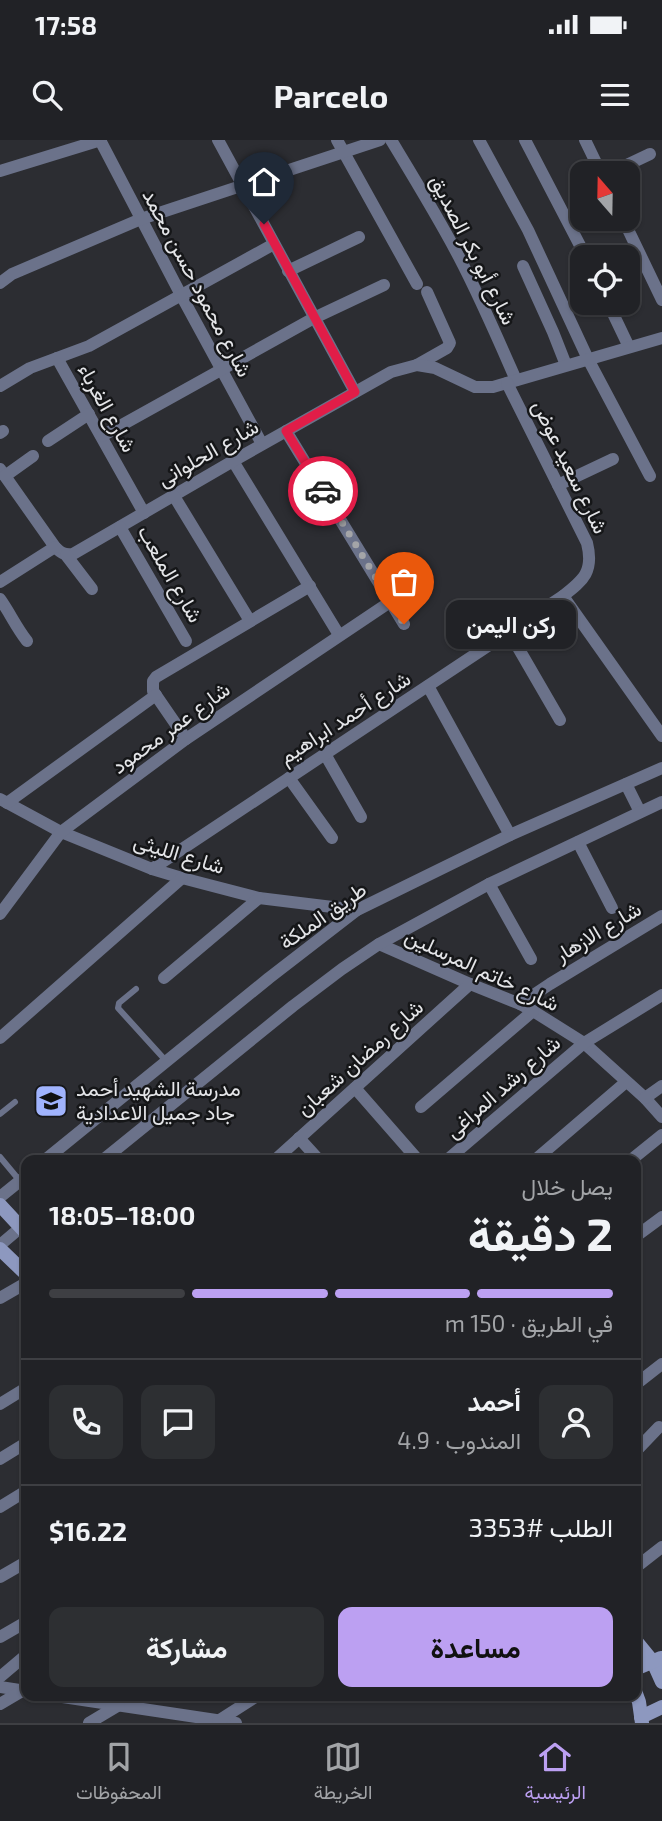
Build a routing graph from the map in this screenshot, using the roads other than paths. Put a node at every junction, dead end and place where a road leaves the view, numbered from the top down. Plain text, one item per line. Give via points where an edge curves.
1 (100, 140) edge
2 (218, 140) edge
3 (337, 140) edge
4 (380, 140) edge
5 (391, 140) edge
6 (479, 140) edge
7 (525, 140) edge
8 (585, 140) edge
9 (66, 145) edge
10 (344, 152) junction
11 (650, 154) dead end
12 (595, 161) edge
13 (635, 161) edge
14 (0, 171) edge
15 (243, 186) junction
16 (141, 219) junction
17 (629, 231) edge
18 (359, 237) dead end
19 (274, 244) junction
20 (580, 245) edge
21 (523, 266) dead end
22 (288, 271) junction
23 (0, 283) edge
24 (384, 285) dead end
25 (181, 295) junction
26 (662, 300) edge
27 (614, 315) edge
28 (314, 318) junction
29 (662, 338) edge
30 (629, 346) junction
31 (57, 358) junction
32 (588, 359) junction
33 (416, 365) junction
34 (566, 365) junction
35 (221, 370) junction
36 (512, 382) junction
37 (0, 386) edge
38 (355, 392) junction
39 (89, 414) junction
40 (286, 431) junction
41 (102, 436) junction
42 (48, 441) dead end
43 (262, 444) junction
44 (33, 456) dead end
45 (613, 459) dead end
46 (233, 461) junction
47 (2, 472) edge
48 (650, 476) dead end
49 (558, 485) junction
50 (174, 496) junction
51 (144, 513) junction
52 (120, 527) junction
53 (55, 547) junction
54 (66, 555) junction
55 (589, 570) joint
56 (0, 582) edge
57 (310, 586) junction
58 (92, 589) dead end
59 (563, 596) junction
60 (0, 599) edge
61 (390, 602) junction
62 (250, 621) junction
63 (404, 624) dead end
64 (509, 632) junction
65 (339, 635) junction
66 (27, 641) dead end
67 (186, 641) dead end
68 (428, 686) junction
69 (156, 695) junction
70 (560, 720) dead end
71 (662, 736) edge
72 (186, 739) junction
73 (325, 754) junction
74 (662, 768) edge
75 (289, 778) junction
76 (625, 784) junction
77 (4, 801) edge
78 (662, 802) edge
79 (640, 812) junction
80 (361, 817) dead end
81 (61, 832) junction
82 (510, 835) junction
83 (332, 838) dead end
84 (578, 842) junction
85 (152, 869) junction
86 (182, 878) junction
87 (489, 884) junction
88 (259, 898) junction
89 (612, 908) dead end
90 (357, 910) junction
91 (0, 914) edge
92 (662, 916) edge
93 (379, 944) junction
94 (531, 959) dead end
95 (164, 978) dead end
96 (470, 984) junction
97 (136, 989) dead end
98 (662, 995) edge
99 (520, 1004) junction
100 (533, 1011) junction
101 (0, 1038) edge
102 (584, 1043) junction
103 (167, 1062) junction
104 (626, 1082) junction
105 (662, 1086) edge
106 (355, 1088) junction
107 (645, 1098) junction
108 (15, 1102) dead end
109 (421, 1107) dead end
110 (0, 1114) edge
111 (662, 1116) edge
112 (662, 1135) edge
113 (299, 1138) junction
114 (51, 1155) edge
115 (109, 1155) edge
116 (280, 1155) edge
117 (314, 1155) edge
118 (414, 1155) edge
119 (453, 1155) edge
120 (541, 1155) edge
121 (637, 1155) edge
122 (0, 1157) edge
123 (21, 1176) edge
124 (21, 1180) edge
125 (0, 1197) edge
126 (0, 1205) edge
127 (662, 1217) edge
128 (21, 1225) edge
129 (21, 1230) edge
130 (641, 1233) edge
131 (0, 1247) edge
132 (21, 1269) edge
133 (21, 1286) edge
134 (0, 1298) edge
135 (662, 1364) edge
136 (641, 1380) edge
137 (21, 1390) edge
138 (1, 1400) edge
139 (659, 1427) dead end
140 (21, 1446) edge
141 (641, 1446) edge
142 (0, 1459) edge
143 (21, 1494) edge
144 (0, 1507) edge
145 (662, 1547) edge
146 (641, 1563) edge
147 (21, 1565) edge
148 (0, 1577) edge
149 (21, 1625) edge
150 (0, 1637) edge
151 (641, 1645) edge
152 (21, 1659) edge
153 (658, 1660) edge
154 (641, 1667) edge
155 (0, 1677) edge
156 (662, 1682) edge
157 (0, 1687) edge
158 (21, 1690) edge
159 (21, 1693) edge
160 (94, 1701) edge
161 (249, 1701) edge
162 (639, 1701) edge
163 (0, 1704) edge
164 (119, 1705) junction
165 (662, 1707) edge
166 (641, 1720) edge
167 (217, 1722) edge
168 (89, 1723) edge
169 (236, 1723) edge

1 - 9 street
1 - 16 street, شارع محمود حسن محمد
2 - 15 street
3 - 10 street
4 - 10 street
5 - 36 street, شارع أبو بكر الصديق via 458,256 488,317
6 - 32 street via 528,230
7 - 20 street
8 - 12 street
9 - 14 street
10 - 15 street
10 - 33 street, شارع الحلوانى via 450,343
11 - 13 street
15 - 16 street
15 - 19 street
16 - 23 street via 24,268
16 - 25 street, شارع محمود حسن محمد
17 - 26 street
18 - 22 street
19 - 22 street
19 - 25 street
21 - 34 street
22 - 28 street
24 - 28 street
25 - 31 street via 89,346
25 - 35 street, شارع محمود حسن محمد
27 - 30 street
28 - 35 street
28 - 38 street
29 - 30 street
30 - 32 street
31 - 37 street
31 - 39 street, شارع الغرباء
32 - 34 street
32 - 48 street
33 - 36 street via 435,368 475,387
33 - 38 street, شارع الحلوانى via 391,372
34 - 36 street
35 - 41 street
35 - 43 street, شارع محمود حسن محمد
36 - 49 street, شارع سعيد عوض
38 - 40 street, شارع الحلوانى
39 - 41 street, شارع الغرباء
39 - 42 street
40 - 43 street, شارع الحلوانى
40 - 61 street
41 - 51 street, شارع الغرباء
43 - 46 street, شارع الحلوانى
44 - 47 street
45 - 49 street
46 - 50 street, شارع الحلوانى
46 - 57 street
47 - 53 street
49 - 55 street, شارع سعيد عوض via 587,543
50 - 51 street, شارع الحلوانى
50 - 62 street
51 - 52 street, شارع الحلوانى
52 - 54 street, شارع الحلوانى
52 - 67 street, شارع الملعب
53 - 54 street
53 - 56 street
54 - 58 street
55 - 59 street, شارع أحمد ابراهيم
57 - 62 street
57 - 65 street
59 - 64 street, شارع أحمد ابراهيم
59 - 71 street
60 - 66 street
61 - 63 street
61 - 65 street, شارع عمر محمود
62 - 69 street via 156,677 152,686
64 - 68 street, شارع أحمد ابراهيم
64 - 70 street
65 - 72 street, شارع عمر محمود
68 - 73 street, شارع أحمد ابراهيم
68 - 82 street
69 - 72 street
69 - 77 street
72 - 81 street, شارع عمر محمود
73 - 75 street, شارع أحمد ابراهيم
73 - 80 street
74 - 76 street, طريق الملكة
75 - 83 street
75 - 85 street, شارع أحمد ابراهيم
76 - 79 street
76 - 82 street, طريق الملكة
77 - 81 street, شارع الليثى
78 - 79 street
79 - 84 street
81 - 85 street, شارع الليثى
81 - 91 street, شارع عمر محمود
82 - 90 street, طريق الملكة
84 - 87 street
84 - 89 street
85 - 86 street, شارع الليثى
86 - 88 street, شارع الليثى
86 - 101 street
87 - 93 street
87 - 94 street
88 - 90 street, شارع الليثى
88 - 95 street
90 - 103 street, طريق الملكة
92 - 99 street, شارع الازهار
93 - 96 street, شارع خاتم المرسلين
93 - 115 street
96 - 99 street, شارع خاتم المرسلين
96 - 106 street, شارع رمضان شعبان
97 - 103 lane via 118,1007
98 - 102 street, شارع رشد المراغى
99 - 100 street, شارع خاتم المرسلين
100 - 102 street, شارع خاتم المرسلين
100 - 109 street
102 - 104 street, شارع خاتم المرسلين
102 - 119 street, شارع رشد المراغى
103 - 114 street, طريق الملكة
104 - 107 street, شارع خاتم المرسلين
104 - 120 street
105 - 107 street
106 - 113 street, شارع رمضان شعبان
106 - 118 street
107 - 111 street, شارع خاتم المرسلين
108 - 110 lane
112 - 121 street
113 - 116 street, شارع رمضان شعبان
113 - 117 street
122 - 123 lane
124 - 125 street
126 - 128 street
127 - 130 street
129 - 131 street
131 - 132 street
133 - 134 street
135 - 136 street
137 - 138 street
139 - 141 street
140 - 142 street
143 - 144 street
145 - 146 street
147 - 148 street
149 - 150 street
151 - 153 street
152 - 155 street
153 - 154 street
153 - 156 street
157 - 158 street
159 - 163 street
160 - 164 street
161 - 167 street
162 - 166 street
164 - 167 street
164 - 168 street
165 - 166 street
167 - 169 street

